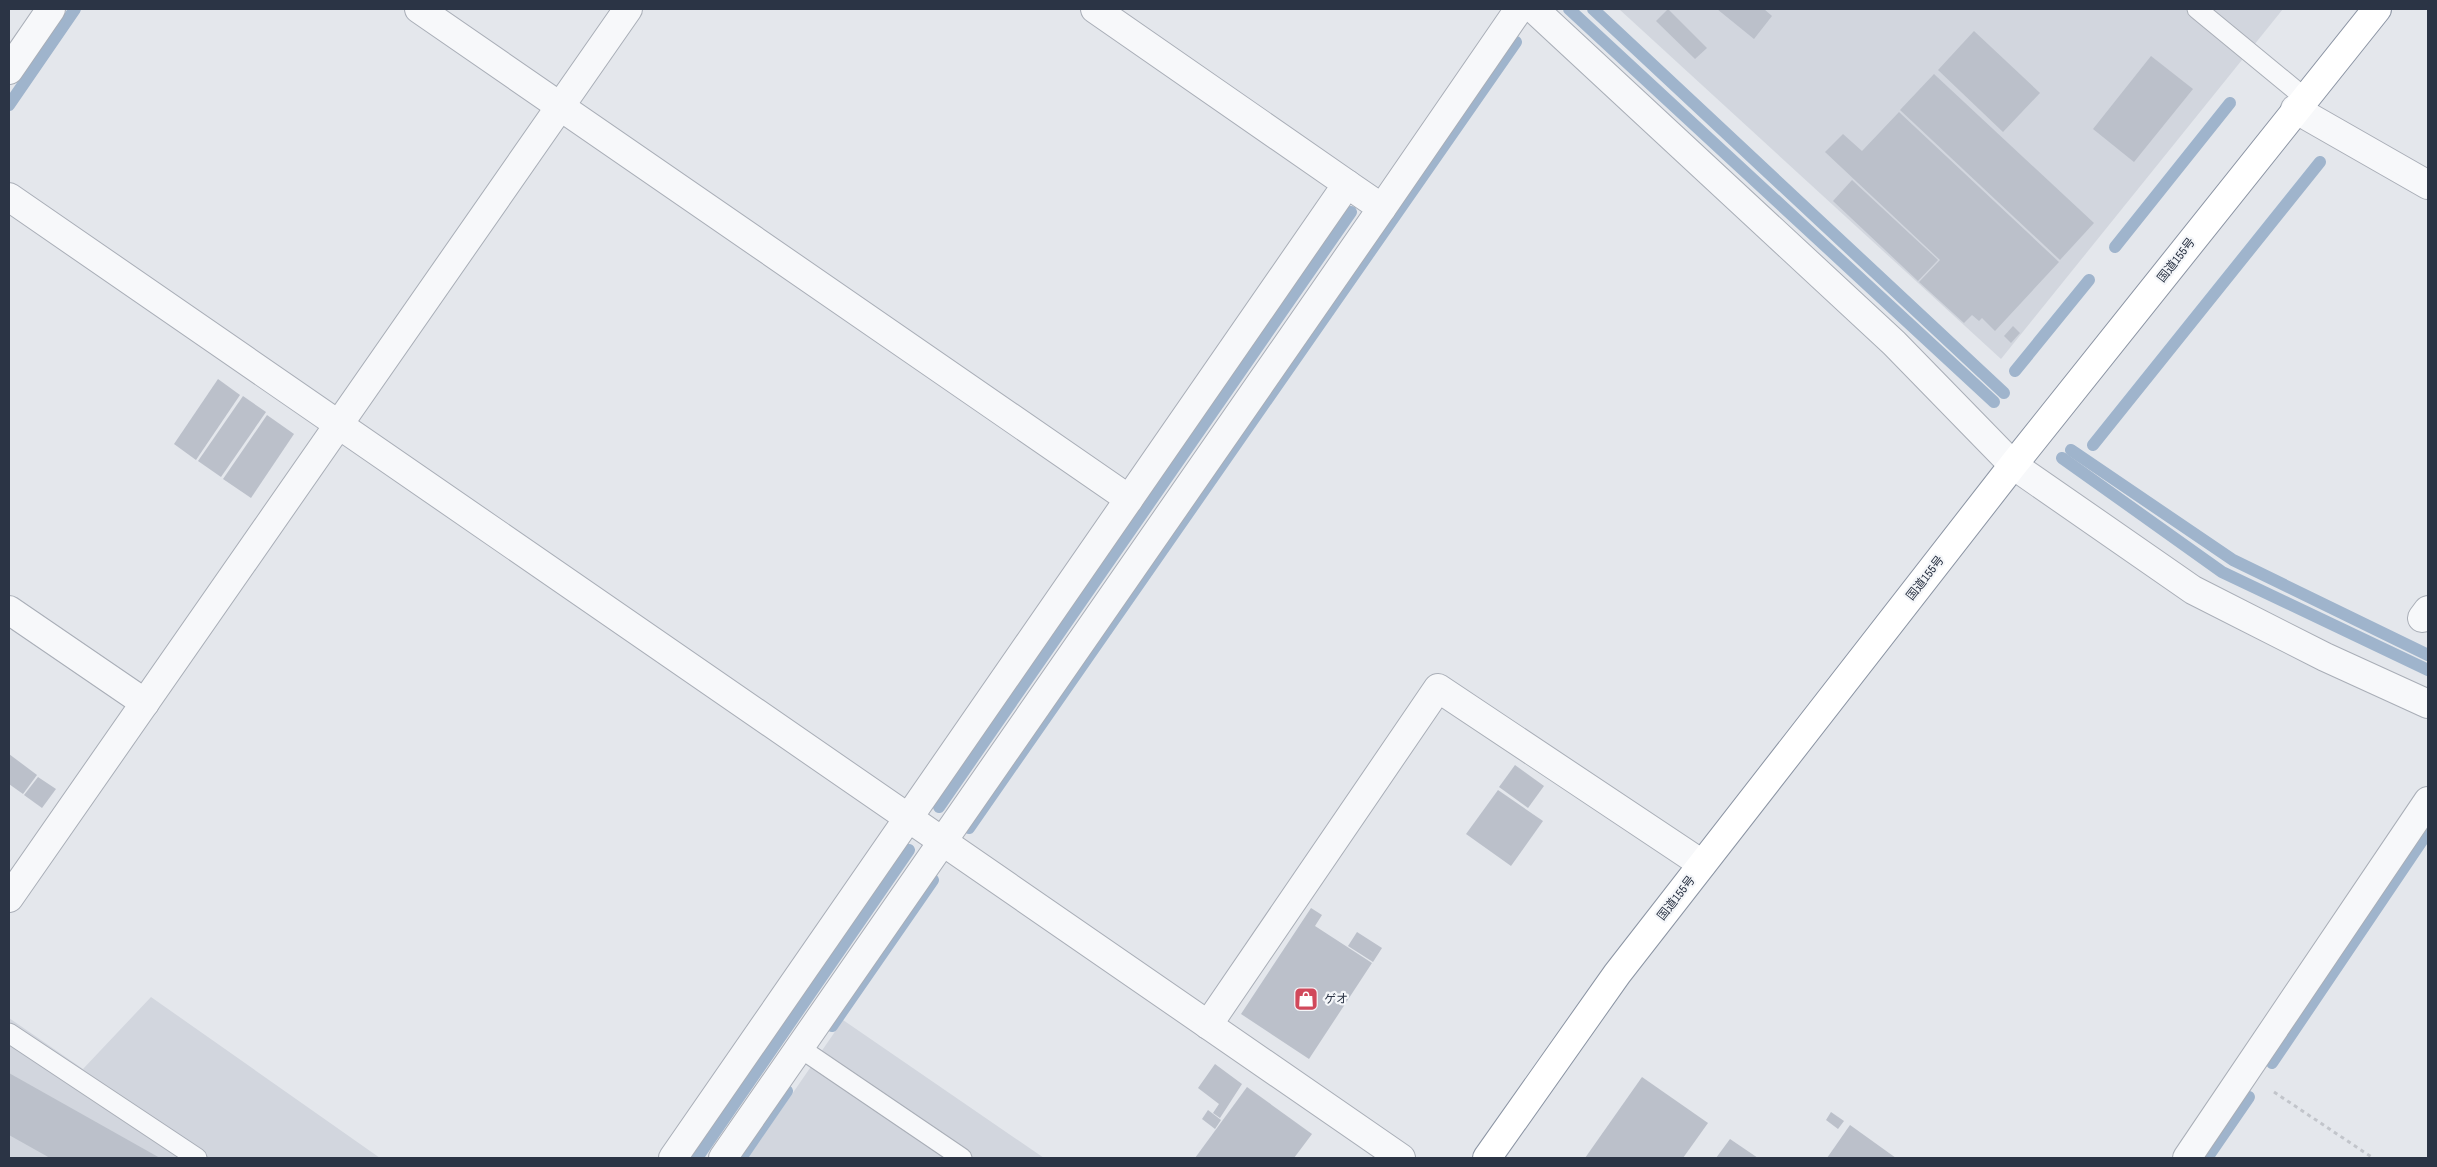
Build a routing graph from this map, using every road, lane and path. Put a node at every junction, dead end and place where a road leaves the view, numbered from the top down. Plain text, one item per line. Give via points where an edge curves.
1 (51, 9) edge
2 (419, 9) edge
3 (628, 9) edge
4 (1095, 9) edge
5 (1519, 9) edge
6 (1534, 9) edge
7 (2377, 9) edge
8 (2201, 10) edge
9 (9, 70) edge
10 (2300, 104) junction
11 (560, 106) junction
12 (1348, 184) junction
13 (2428, 185) edge
14 (9, 197) edge
15 (1382, 208) junction
16 (338, 424) junction
17 (2013, 465) junction
18 (1129, 499) junction
19 (9, 610) edge
20 (145, 703) junction
21 (2428, 704) edge
22 (2428, 801) edge
23 (908, 818) junction
24 (943, 842) junction
25 (1702, 864) junction
26 (9, 898) edge
27 (1208, 1026) junction
28 (9, 1033) edge
29 (800, 1048) junction
30 (2246, 1072) junction
31 (197, 1158) edge
32 (673, 1158) edge
33 (723, 1158) edge
34 (962, 1158) edge
35 (1401, 1158) edge
36 (1487, 1158) edge
37 (2187, 1158) edge
38 (2373, 1158) edge

1 - 9 street
2 - 11 street
3 - 11 street
4 - 12 street
5 - 15 street
6 - 17 street via 1894,343
7 - 10 highway, 国道155号
8 - 10 lane
10 - 13 street
10 - 17 highway, 国道155号
11 - 16 street
11 - 18 street
12 - 15 street
12 - 18 street
14 - 16 street
15 - 24 street
16 - 20 street
16 - 23 street
17 - 21 street via 2194,590 2325,657
17 - 25 highway, 国道155号
18 - 23 street
19 - 20 street
20 - 26 street
22 - 30 street
23 - 24 street
23 - 32 street
24 - 27 street
24 - 29 street
25 - 27 street via 1438,688
25 - 36 highway, 国道155号 via 1617,974
27 - 35 street
28 - 31 lane
29 - 33 street
29 - 34 lane
30 - 37 street
30 - 38 path

